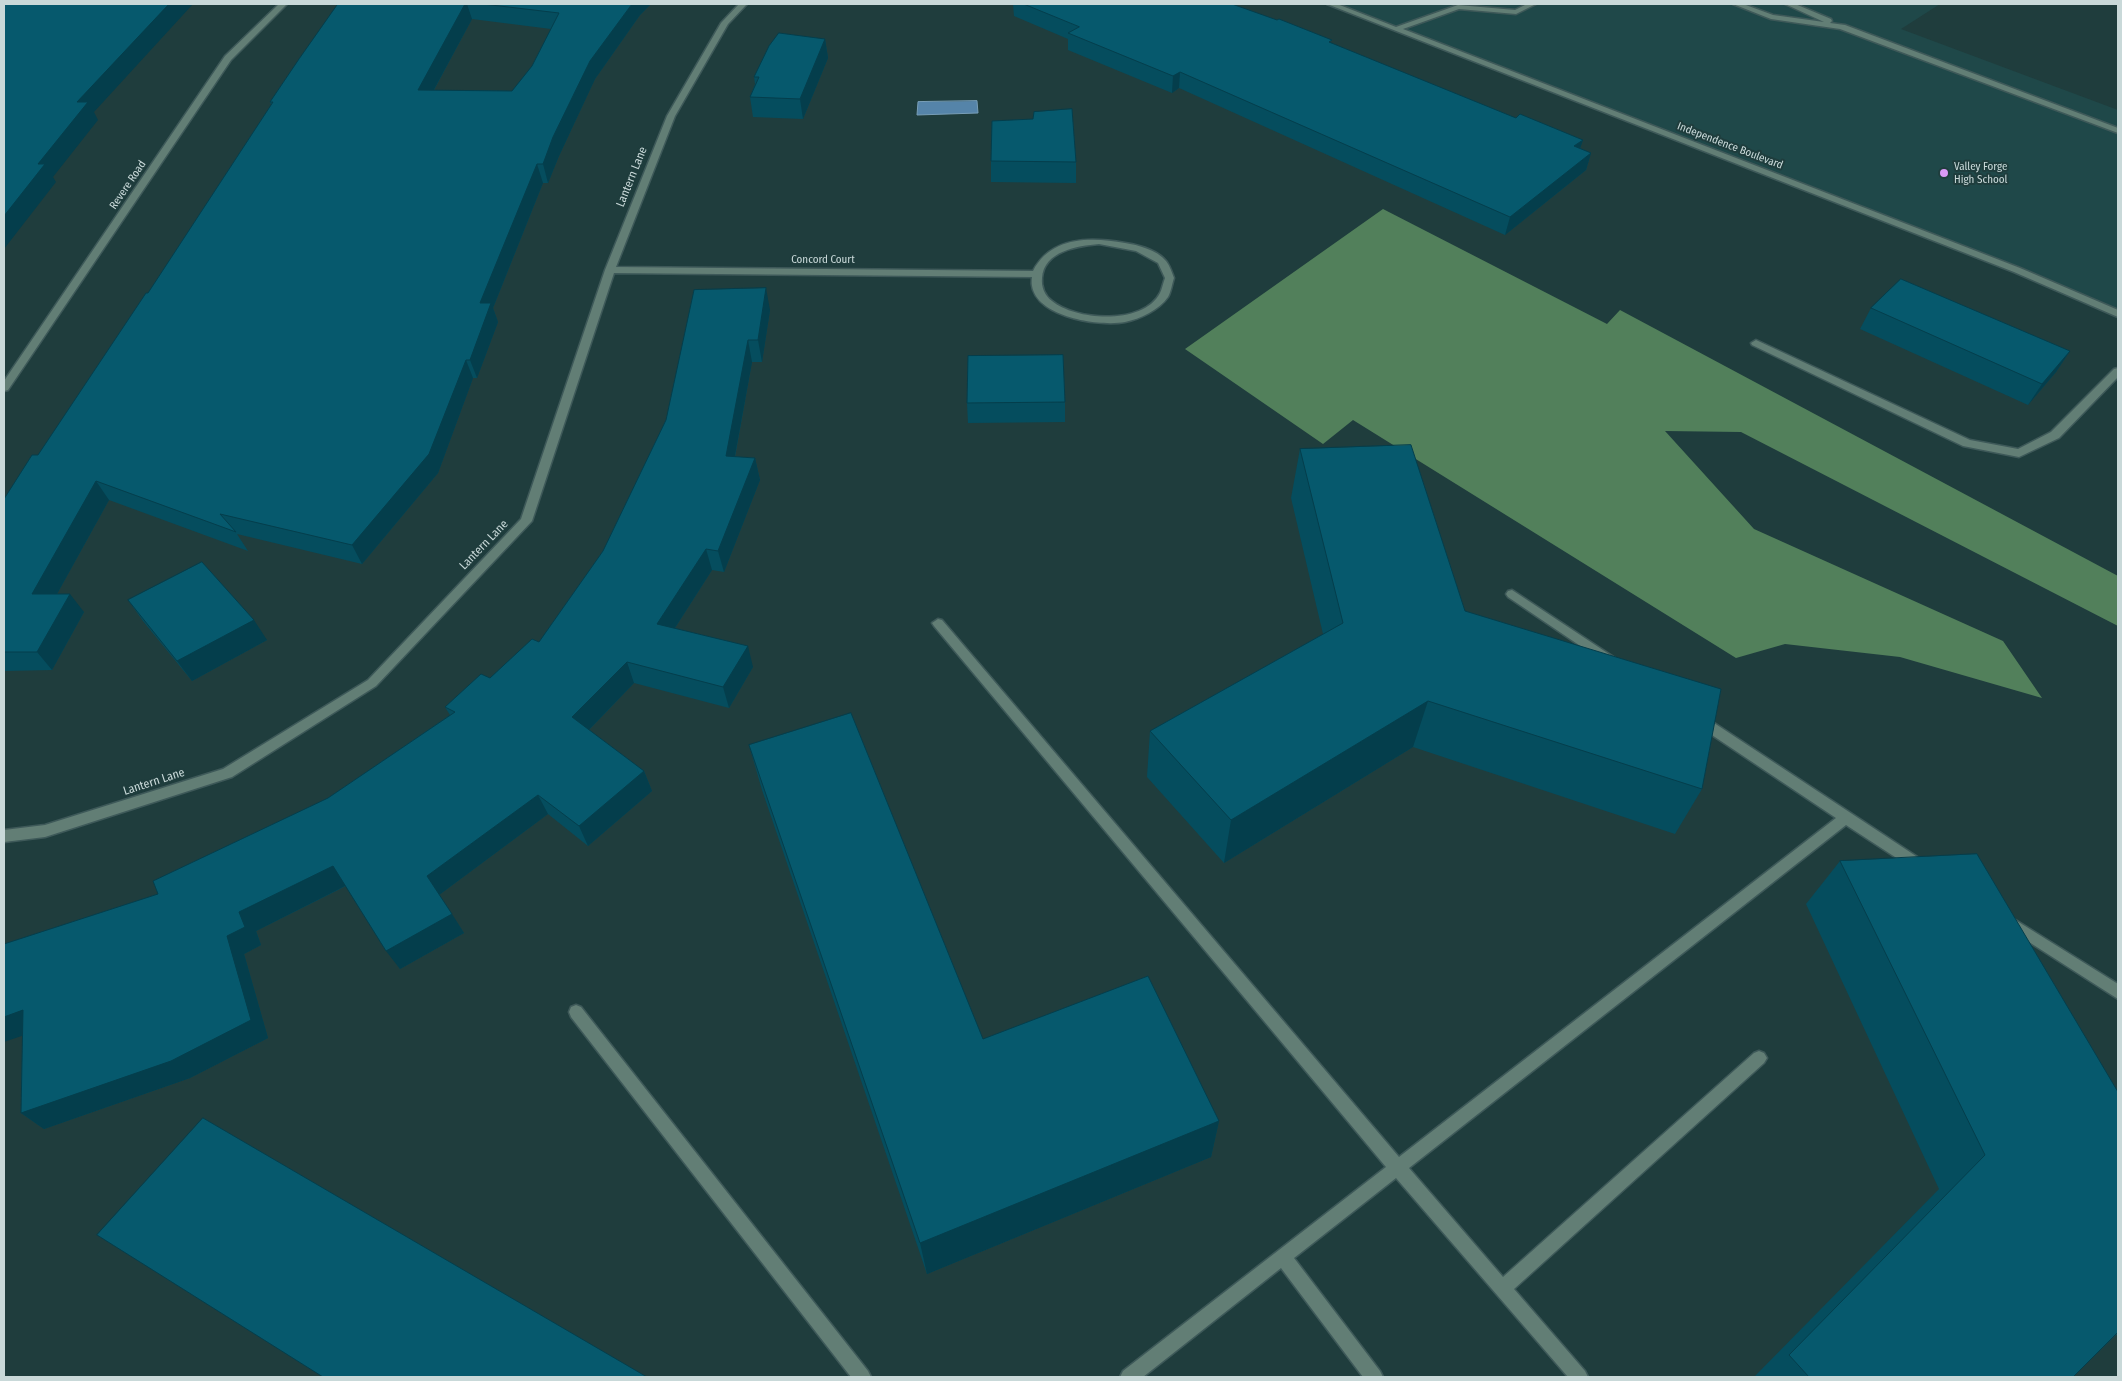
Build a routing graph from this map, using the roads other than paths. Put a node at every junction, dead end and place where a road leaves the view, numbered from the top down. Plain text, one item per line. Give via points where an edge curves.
1 (283, 4) edge
2 (743, 4) edge
3 (1331, 4) edge
4 (1532, 4) edge
5 (1737, 4) edge
6 (1790, 4) edge
7 (1461, 5) edge
8 (1842, 27) junction
9 (1397, 29) junction
10 (2118, 131) edge
11 (610, 270) junction
12 (1036, 274) junction
13 (2118, 314) edge
14 (1756, 343) dead end
15 (2118, 371) edge
16 (4, 388) edge
17 (1512, 594) dead end
18 (938, 623) dead end
19 (1618, 665) edge
20 (1691, 714) edge
21 (1846, 818) junction
22 (4, 836) edge
23 (1937, 876) edge
24 (1994, 913) edge
25 (2118, 992) edge
26 (576, 1012) dead end
27 (1760, 1058) dead end
28 (1398, 1168) junction
29 (1283, 1257) junction
30 (1502, 1288) junction
31 (862, 1377) edge
32 (1129, 1377) edge
33 (1374, 1377) edge
34 (1579, 1377) edge

1 - 16 street, Revere Road via 228,58
2 - 11 street, Lantern Lane via 726,23 671,116
3 - 9 street, Independence Boulevard
4 - 7 street via 1516,12
5 - 8 street via 1771,17
6 - 8 street
7 - 9 street
8 - 10 street
9 - 13 street, Independence Boulevard via 2017,270
11 - 12 street, Concord Court
11 - 22 street, Lantern Lane via 526,521 372,683 227,773 45,831
12 - 12 street via 1044,261 1058,250 1077,243 1106,241 1142,248 1158,258 1168,271 1171,283 1166,296 1139,316 1096,321 1075,317 1044,299 1036,286
14 - 15 street via 1967,444 2019,453 2055,435
17 - 19 street
18 - 28 street
20 - 21 street
21 - 23 street
21 - 28 street
24 - 25 street
26 - 31 street
27 - 30 street
28 - 29 street
28 - 30 street
29 - 32 street
29 - 33 street
30 - 34 street

